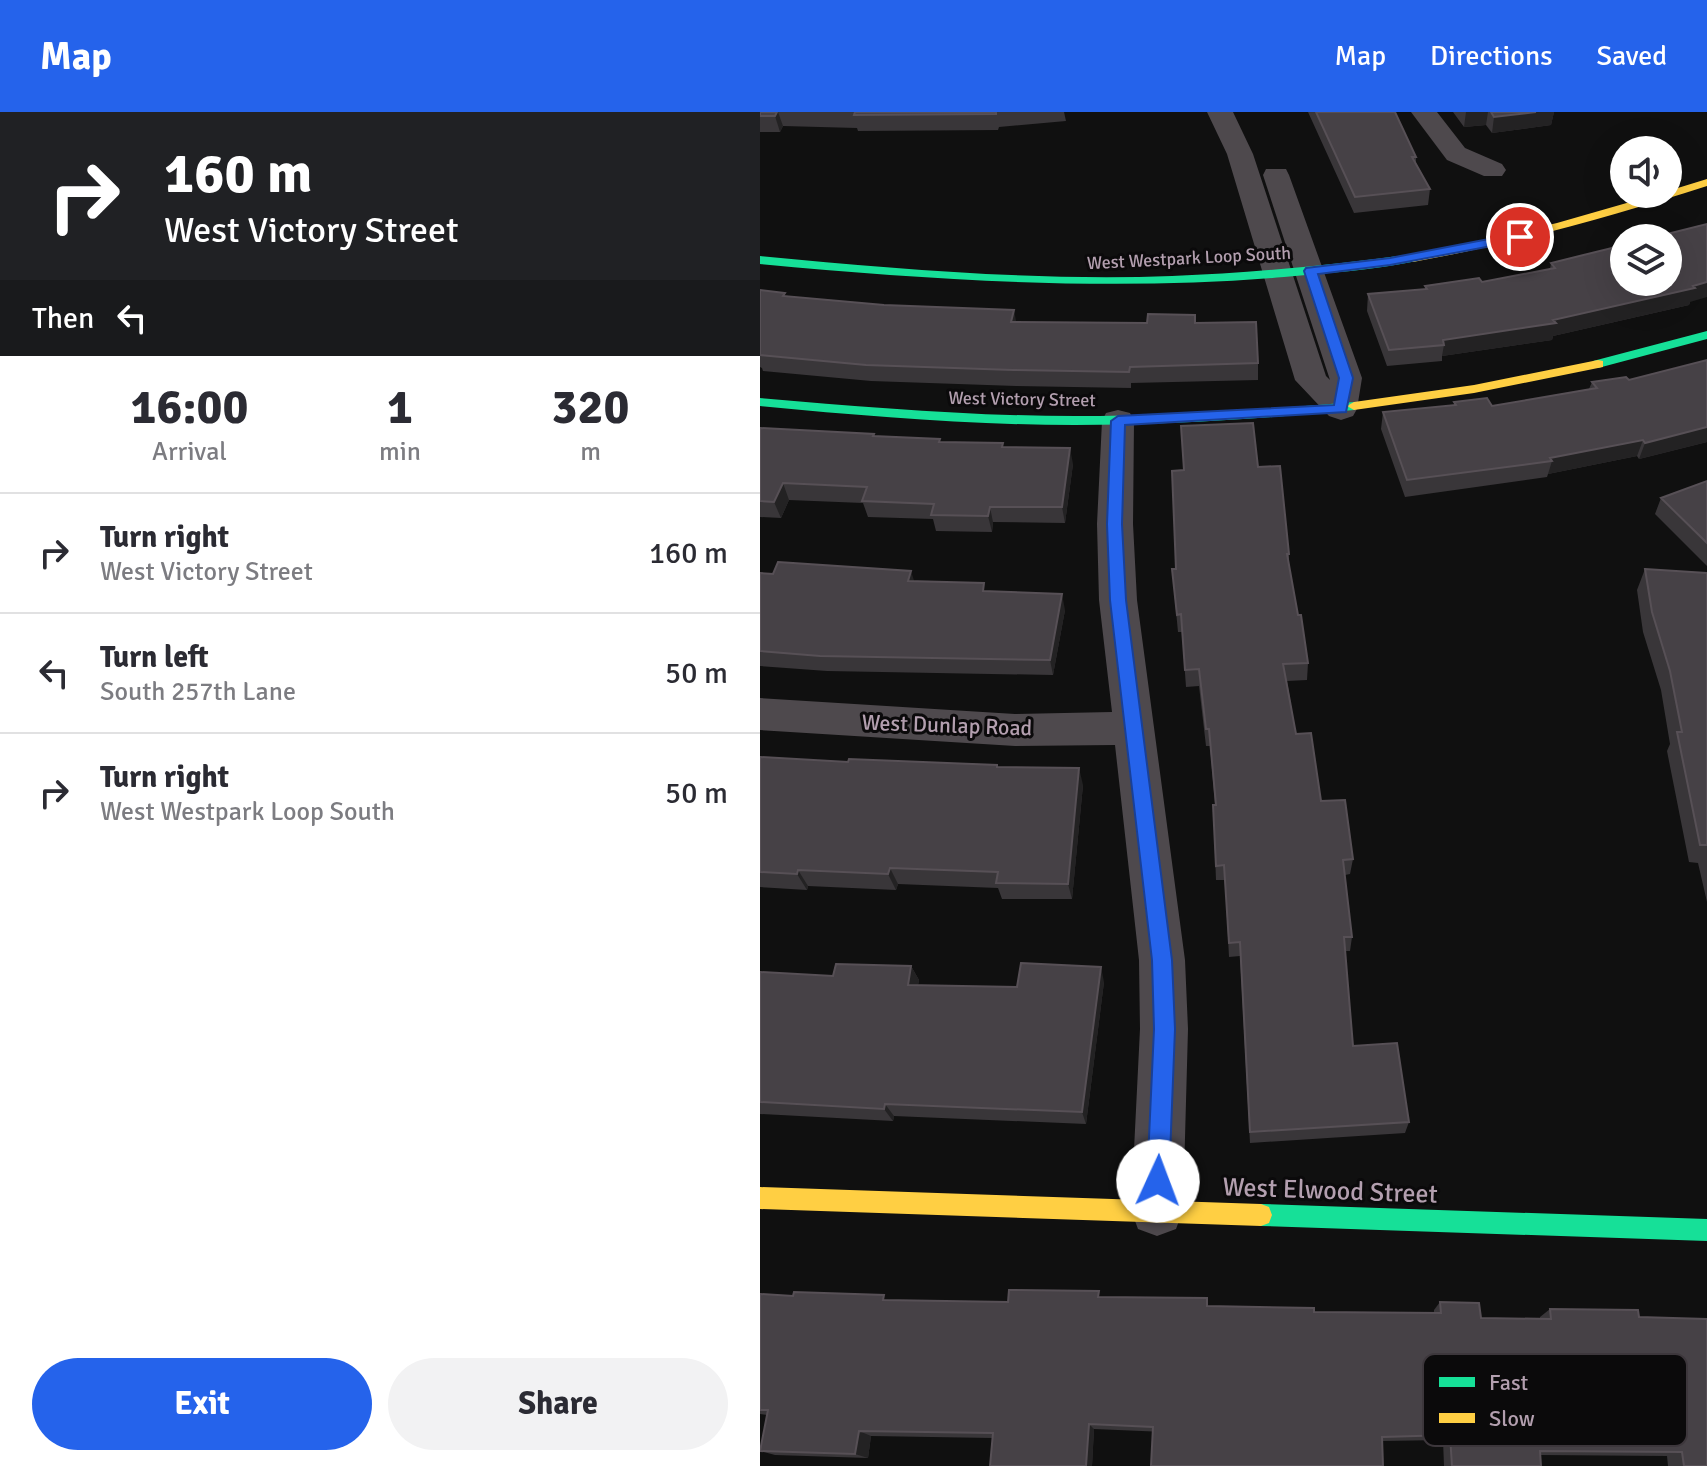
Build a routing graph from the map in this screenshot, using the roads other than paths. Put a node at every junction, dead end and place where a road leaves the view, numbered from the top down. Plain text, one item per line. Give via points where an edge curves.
1 (1220, 112) edge
2 (1247, 112) edge
3 (1424, 112) edge
4 (1493, 170) dead end
5 (1707, 182) edge
6 (760, 260) edge
7 (1295, 273) junction
8 (1707, 335) edge
9 (760, 402) edge
10 (1341, 409) junction
11 (1118, 421) junction
12 (760, 714) edge
13 (1135, 728) junction
14 (760, 1198) edge
15 (1157, 1210) junction
16 (1707, 1230) edge

1 - 7 street
2 - 7 street via 1260,134
3 - 4 street via 1456,154
5 - 7 street, West Westpark Loop South via 1549,231
6 - 7 street, West Westpark Loop South via 1019,282 1131,283
7 - 10 street via 1346,378
8 - 10 street, West Victory Street via 1523,381
9 - 11 street, West Victory Street via 978,420
10 - 11 street, West Victory Street
11 - 13 street via 1116,562
12 - 13 street, West Dunlap Road via 1015,730
13 - 15 street via 1162,960
14 - 15 street, West Elwood Street
15 - 16 street, West Elwood Street

